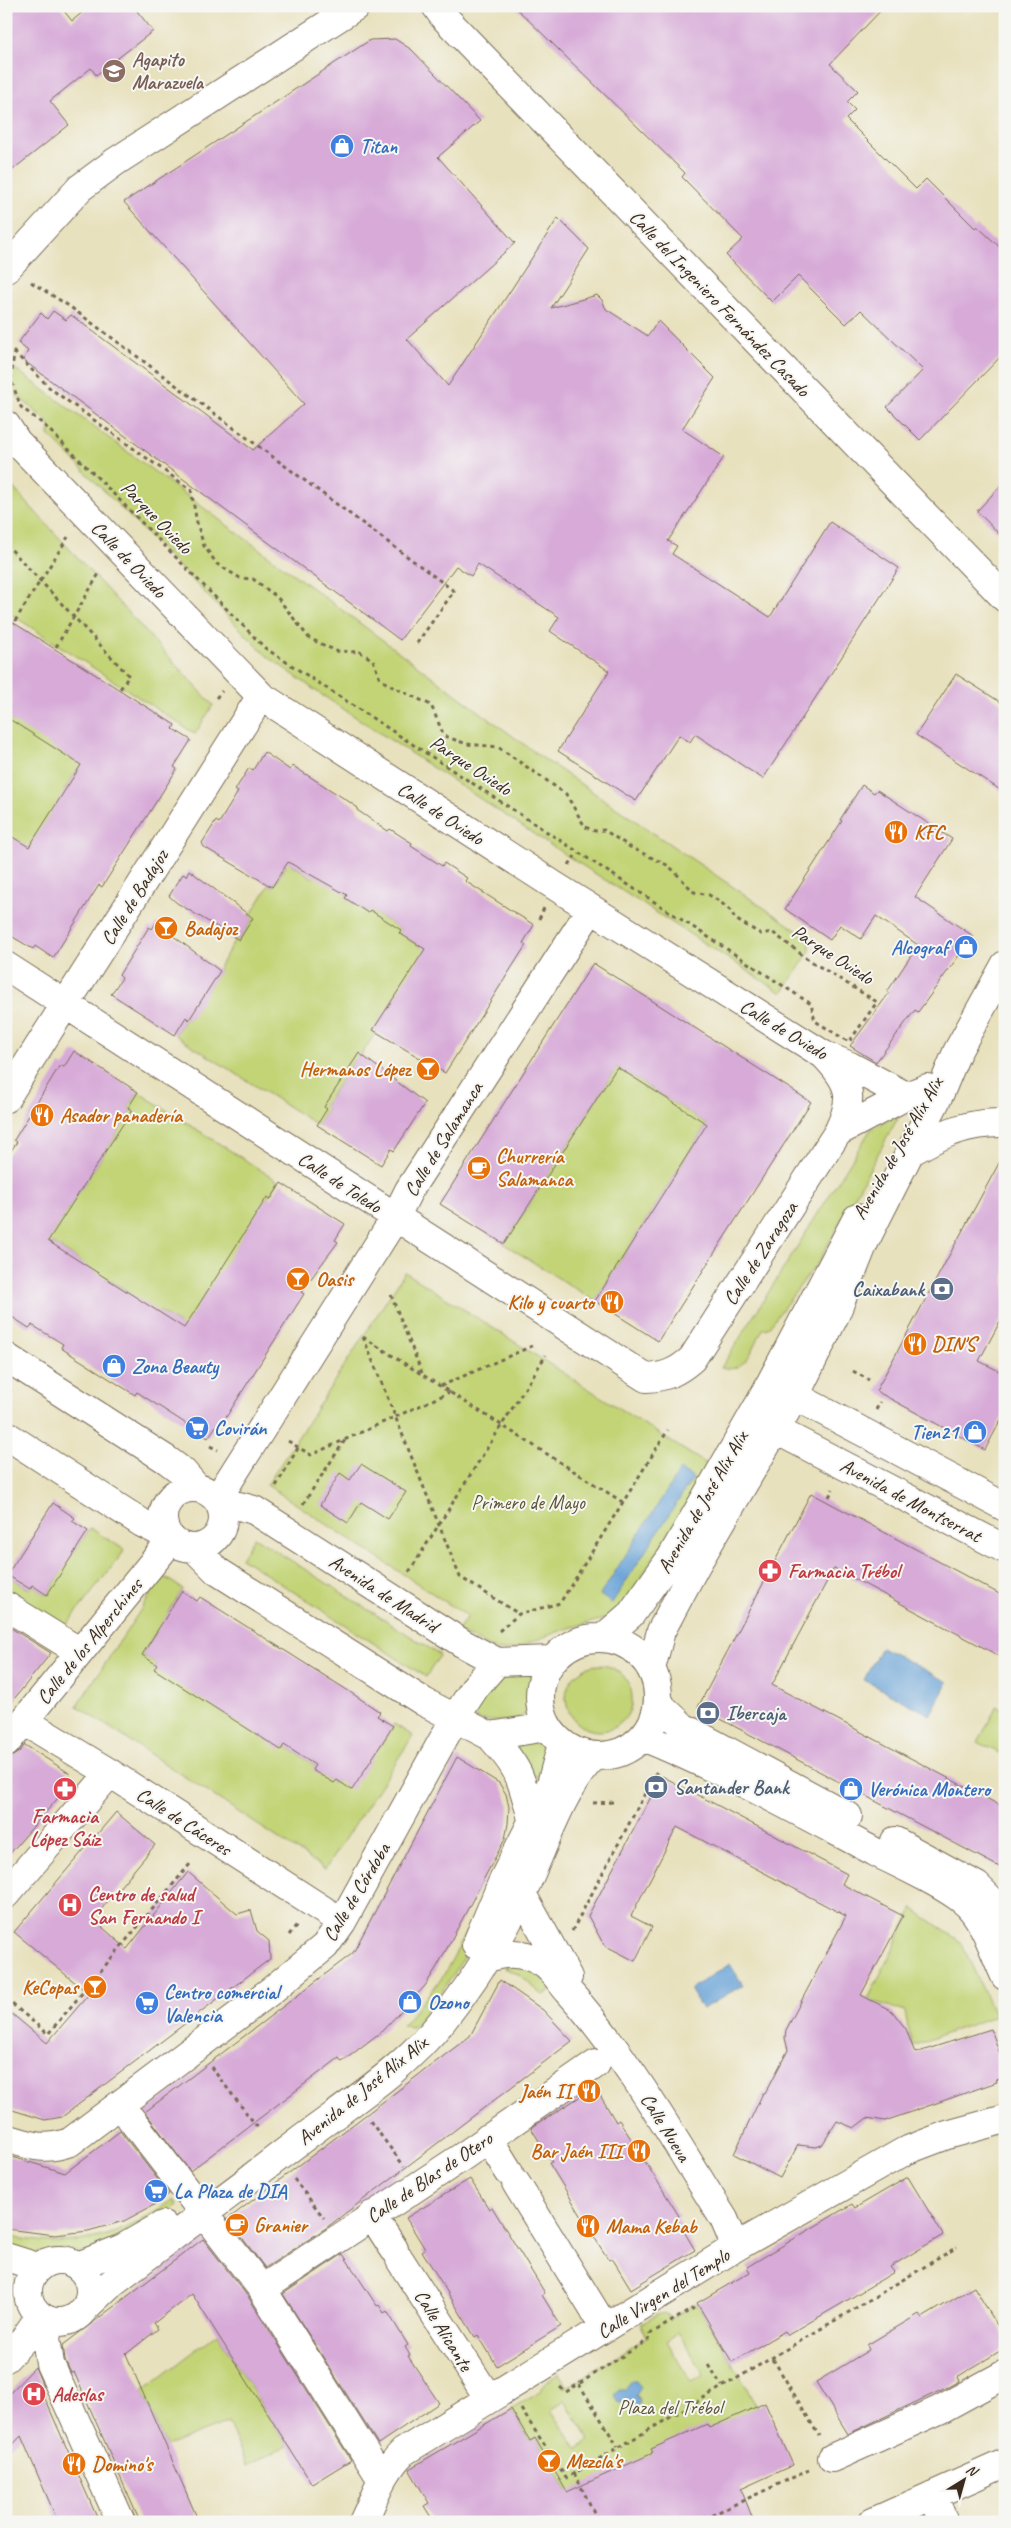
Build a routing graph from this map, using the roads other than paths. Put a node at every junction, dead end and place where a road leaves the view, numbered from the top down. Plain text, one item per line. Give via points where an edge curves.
1 (356, 6) edge
2 (436, 6) edge
3 (6, 269) edge
4 (10, 435) edge
5 (1005, 598) edge
6 (261, 696) junction
7 (591, 909) junction
8 (1005, 965) edge
9 (6, 966) edge
10 (66, 1004) junction
11 (956, 1052) junction
12 (824, 1055) junction
13 (917, 1092) junction
14 (6, 1098) edge
15 (1005, 1123) edge
16 (838, 1132) junction
17 (912, 1151) junction
18 (396, 1218) junction
19 (6, 1357) edge
20 (811, 1363) junction
21 (678, 1371) joint
22 (795, 1396) junction
23 (762, 1401) junction
24 (825, 1412) junction
25 (776, 1430) junction
26 (6, 1435) edge
27 (816, 1452) junction
28 (740, 1492) junction
29 (212, 1497) junction
30 (1005, 1507) edge
31 (179, 1542) junction
32 (1005, 1550) edge
33 (6, 1606) edge
34 (603, 1638) junction
35 (80, 1652) junction
36 (552, 1660) junction
37 (497, 1662) junction
38 (651, 1669) junction
39 (658, 1699) junction
40 (455, 1718) junction
41 (24, 1721) junction
42 (490, 1736) junction
43 (554, 1736) junction
44 (644, 1737) junction
45 (6, 1743) edge
46 (594, 1757) junction
47 (110, 1773) junction
48 (527, 1832) junction
49 (6, 1894) edge
50 (522, 1894) junction
51 (342, 1922) junction
52 (1005, 1926) edge
53 (486, 1959) junction
54 (1005, 1976) edge
55 (588, 2011) junction
56 (596, 2064) dead end
57 (131, 2119) dead end
58 (1005, 2119) edge
59 (6, 2138) edge
60 (488, 2138) junction
61 (199, 2208) junction
62 (372, 2215) junction
63 (736, 2247) junction
64 (6, 2257) edge
65 (78, 2266) junction
66 (6, 2267) edge
67 (32, 2279) junction
68 (262, 2289) junction
69 (86, 2307) junction
70 (45, 2319) junction
71 (605, 2328) junction
72 (6, 2358) edge
73 (1005, 2374) edge
74 (489, 2399) junction
75 (832, 2458) road end
76 (1005, 2463) edge
77 (382, 2480) junction
78 (933, 2495) junction
79 (121, 2522) edge
80 (363, 2522) edge
81 (873, 2522) edge
82 (944, 2522) edge

1 - 3 street via 80,188
2 - 5 street, Calle del Ingeniero Fernández Casado
4 - 6 street, Calle de Oviedo
6 - 7 street, Calle de Oviedo
6 - 10 street, Calle de Badajoz
7 - 12 street, Calle de Oviedo
7 - 18 street, Calle de Salamanca via 409,1190
8 - 11 street
9 - 10 street, Calle de Toledo
10 - 14 street, Calle de Badajoz
10 - 18 street, Calle de Toledo
11 - 13 street, Avenida de José Alix Alix
11 - 17 street, Avenida de José Alix Alix
12 - 13 street, Calle de Oviedo
12 - 16 street, Calle de Zaragoza via 844,1078 850,1096
13 - 16 street, Calle de Zaragoza
13 - 23 street, Avenida de José Alix Alix
15 - 17 street via 961,1126
16 - 21 street, Calle de Zaragoza via 692,1359
17 - 20 street, Avenida de José Alix Alix via 863,1245 836,1314
18 - 21 street, Calle de Toledo via 646,1378 663,1377
18 - 29 street, Calle de Salamanca
19 - 29 street via 167,1460
20 - 22 street, Avenida de José Alix Alix
20 - 24 street via 815,1395
22 - 23 street
22 - 24 street, Avenida de Montserrat
22 - 25 street, Avenida de José Alix Alix
23 - 25 street
23 - 34 street, Avenida de José Alix Alix via 651,1588 631,1614
24 - 30 street, Avenida de Montserrat
25 - 27 street, Avenida de Montserrat
25 - 28 street, Avenida de José Alix Alix
26 - 31 street via 142,1523
27 - 28 street, Avenida de José Alix Alix via 780,1457 763,1466
27 - 32 street, Avenida de Montserrat
28 - 38 street, Avenida de José Alix Alix via 660,1631
29 - 31 street via 223,1521 218,1534 208,1544
29 - 31 street via 178,1492 165,1506 163,1519
29 - 37 street, Avenida de Madrid via 254,1510
31 - 35 street, Calle de los Alperchines
31 - 40 street via 217,1571 424,1702
33 - 35 street
34 - 36 street via 576,1642
34 - 38 street via 623,1643 639,1654
35 - 41 street, Calle de los Alperchines
36 - 37 street
36 - 43 street via 541,1682 539,1703
37 - 40 street, Calle de Córdoba
38 - 39 street
39 - 44 street via 653,1722
39 - 52 street via 683,1727 977,1886 993,1902
40 - 42 street
40 - 51 street, Calle de Córdoba
41 - 45 street, Calle de los Alperchines
41 - 47 street, Calle de Cáceres
42 - 43 street
42 - 48 street via 516,1767 522,1780
43 - 46 street via 577,1753
43 - 48 street, Avenida de José Alix Alix via 551,1784
44 - 46 street via 616,1755
44 - 54 street via 819,1822 968,1904
46 - 50 street, Avenida de José Alix Alix via 568,1793
47 - 49 street
47 - 51 street, Calle de Cáceres
48 - 50 street, Calle Nueva via 519,1872
48 - 61 street, Avenida de José Alix Alix via 471,1956 454,1987 415,2037
50 - 53 street, Avenida de José Alix Alix
50 - 55 street, Calle Nueva
51 - 59 street, Calle de Córdoba via 325,1946 272,1990 70,2142 54,2148 37,2148
53 - 55 street, Calle Nueva via 501,1953 520,1954 541,1962
53 - 61 street, Avenida de José Alix Alix via 421,2045 354,2100
55 - 63 street, Calle Nueva via 724,2219
56 - 60 street, Calle de Blas de Otero
57 - 61 street
58 - 63 street, Calle Virgen del Templo via 905,2151
60 - 62 street, Calle de Blas de Otero
60 - 71 street
61 - 65 street, Avenida de José Alix Alix via 96,2261
61 - 68 street
61 - 69 street, Avenida de José Alix Alix
62 - 68 street, Calle de Blas de Otero
62 - 74 street, Calle Alicante
63 - 71 street, Calle Virgen del Templo
64 - 67 street
65 - 67 street via 58,2260 47,2262
65 - 69 street via 90,2285
66 - 67 street
67 - 70 street via 33,2309
68 - 77 street
69 - 70 street via 70,2320
70 - 72 street
70 - 79 street via 50,2364
71 - 74 street, Calle Virgen del Templo
73 - 75 street via 940,2410
74 - 77 street, Calle Virgen del Templo via 403,2452 392,2462
76 - 78 street
77 - 80 street, Calle Virgen del Templo
78 - 81 street
78 - 82 street

